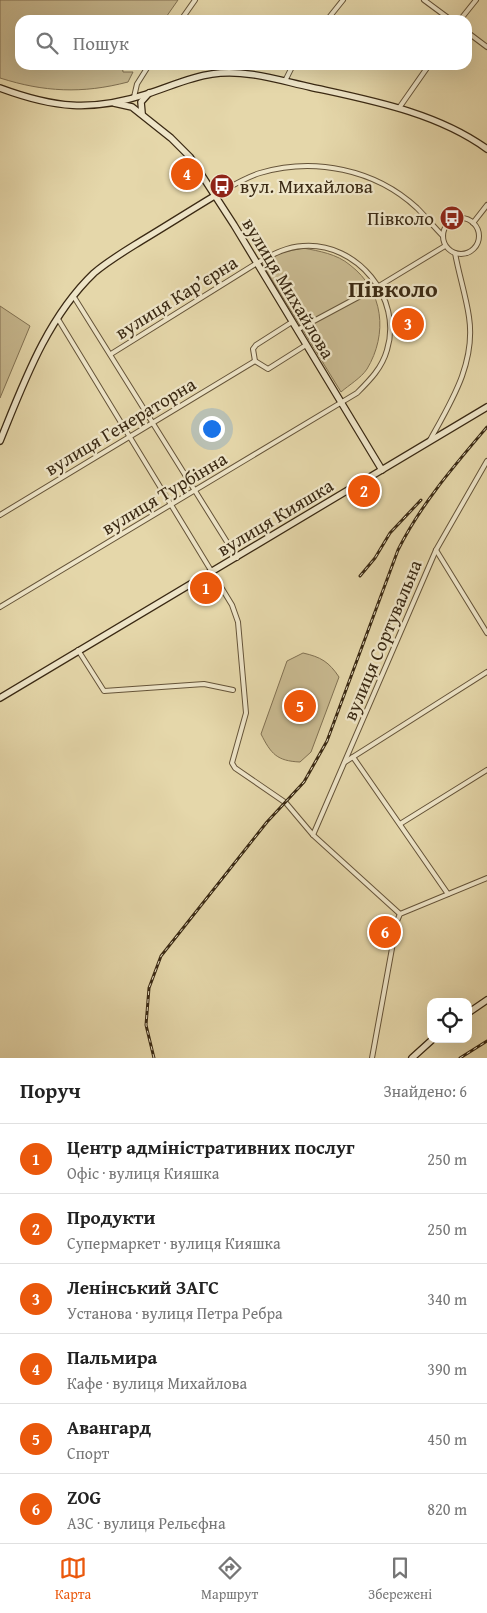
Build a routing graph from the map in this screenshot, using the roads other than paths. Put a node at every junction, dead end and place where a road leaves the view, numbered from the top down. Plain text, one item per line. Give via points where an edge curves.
1 (195, 0) edge
2 (343, 0) edge
3 (424, 0) edge
4 (476, 0) edge
5 (184, 15) edge
6 (331, 15) edge
7 (444, 15) edge
8 (464, 15) edge
9 (472, 36) edge
10 (487, 47) edge
11 (146, 70) edge
12 (290, 70) edge
13 (425, 70) edge
14 (285, 81) junction
15 (0, 88) edge
16 (149, 93) junction
17 (134, 97) junction
18 (110, 102) junction
19 (398, 108) junction
20 (142, 113) junction
21 (487, 149) edge
22 (216, 195) junction
23 (487, 204) edge
24 (473, 223) junction
25 (443, 236) junction
26 (446, 246) junction
27 (456, 253) junction
28 (257, 263) junction
29 (378, 286) junction
30 (74, 297) junction
31 (58, 319) junction
32 (292, 322) junction
33 (297, 330) junction
34 (306, 345) junction
35 (111, 354) junction
36 (255, 361) junction
37 (342, 403) junction
38 (487, 408) edge
39 (153, 422) junction
40 (128, 437) junction
41 (0, 441) edge
42 (428, 442) junction
43 (487, 461) edge
44 (382, 470) junction
45 (196, 491) junction
46 (170, 506) junction
47 (0, 515) edge
48 (436, 550) junction
49 (236, 558) junction
50 (211, 574) junction
51 (0, 607) edge
52 (487, 633) edge
53 (78, 650) junction
54 (487, 672) edge
55 (233, 690) dead end
56 (0, 698) edge
57 (353, 757) junction
58 (344, 763) junction
59 (487, 770) edge
60 (400, 824) junction
61 (313, 835) junction
62 (487, 878) edge
63 (448, 894) junction
64 (400, 914) junction
65 (487, 1000) edge
66 (472, 1010) edge
67 (429, 1043) edge
68 (372, 1058) edge
69 (412, 1058) edge

1 - 5 street
2 - 6 street
3 - 7 street
4 - 8 street
9 - 10 street
11 - 17 street
12 - 14 street
13 - 19 street
14 - 16 street via 251,75 215,74 194,77
14 - 19 street
15 - 18 street via 71,107
16 - 17 street
16 - 20 street via 141,102
17 - 18 street
18 - 20 street, вулиця Михайлова via 128,105
19 - 21 street via 452,130
20 - 22 street, вулиця Михайлова via 181,146
22 - 25 street via 260,173 287,167 333,167 357,173 388,187 416,208
22 - 28 street, вулиця Михайлова
22 - 30 street via 96,272
23 - 24 street
24 - 25 street via 465,219 454,220 446,226
24 - 27 street via 479,233 477,244 469,252
25 - 26 street
26 - 27 street
26 - 29 street
27 - 42 street via 470,319 469,343 458,389
28 - 29 street, вулиця Кар’єрна via 291,248 328,248 358,264
28 - 32 street, вулиця Михайлова
28 - 35 street, вулиця Кар’єрна
29 - 33 street
29 - 37 street, вулиця Турбінна via 390,315 388,349 372,379
30 - 31 street
30 - 35 street
31 - 40 street
31 - 41 street via 30,366
32 - 33 street, вулиця Михайлова
32 - 36 street via 256,345 253,349
33 - 34 street, вулиця Михайлова
34 - 36 street via 268,368
34 - 37 street, вулиця Михайлова
35 - 39 street
36 - 39 street, вулиця Генераторна
37 - 44 street, вулиця Михайлова
37 - 45 street, вулиця Турбінна
38 - 42 street, вулиця Кияшка
39 - 40 street, вулиця Генераторна
39 - 45 street
40 - 46 street
40 - 47 street, вулиця Генераторна
42 - 44 street, вулиця Кияшка
43 - 48 street, вулиця Сортувальна
44 - 49 street, вулиця Кияшка
45 - 46 street, вулиця Турбінна
45 - 49 street
46 - 50 street
46 - 51 street, вулиця Турбінна
48 - 52 street
48 - 58 street, вулиця Сортувальна
49 - 50 street, вулиця Кияшка
50 - 53 street, вулиця Кияшка
50 - 61 street via 232,606 238,622 246,713 232,763 286,803
53 - 55 street via 104,691 204,684
53 - 56 street, вулиця Кияшка
54 - 57 street
57 - 58 street
57 - 60 street
58 - 61 street, вулиця Сортувальна
59 - 60 street
60 - 63 street
61 - 64 street
62 - 63 street
63 - 64 street
64 - 68 street via 396,921
65 - 66 street
67 - 69 street

